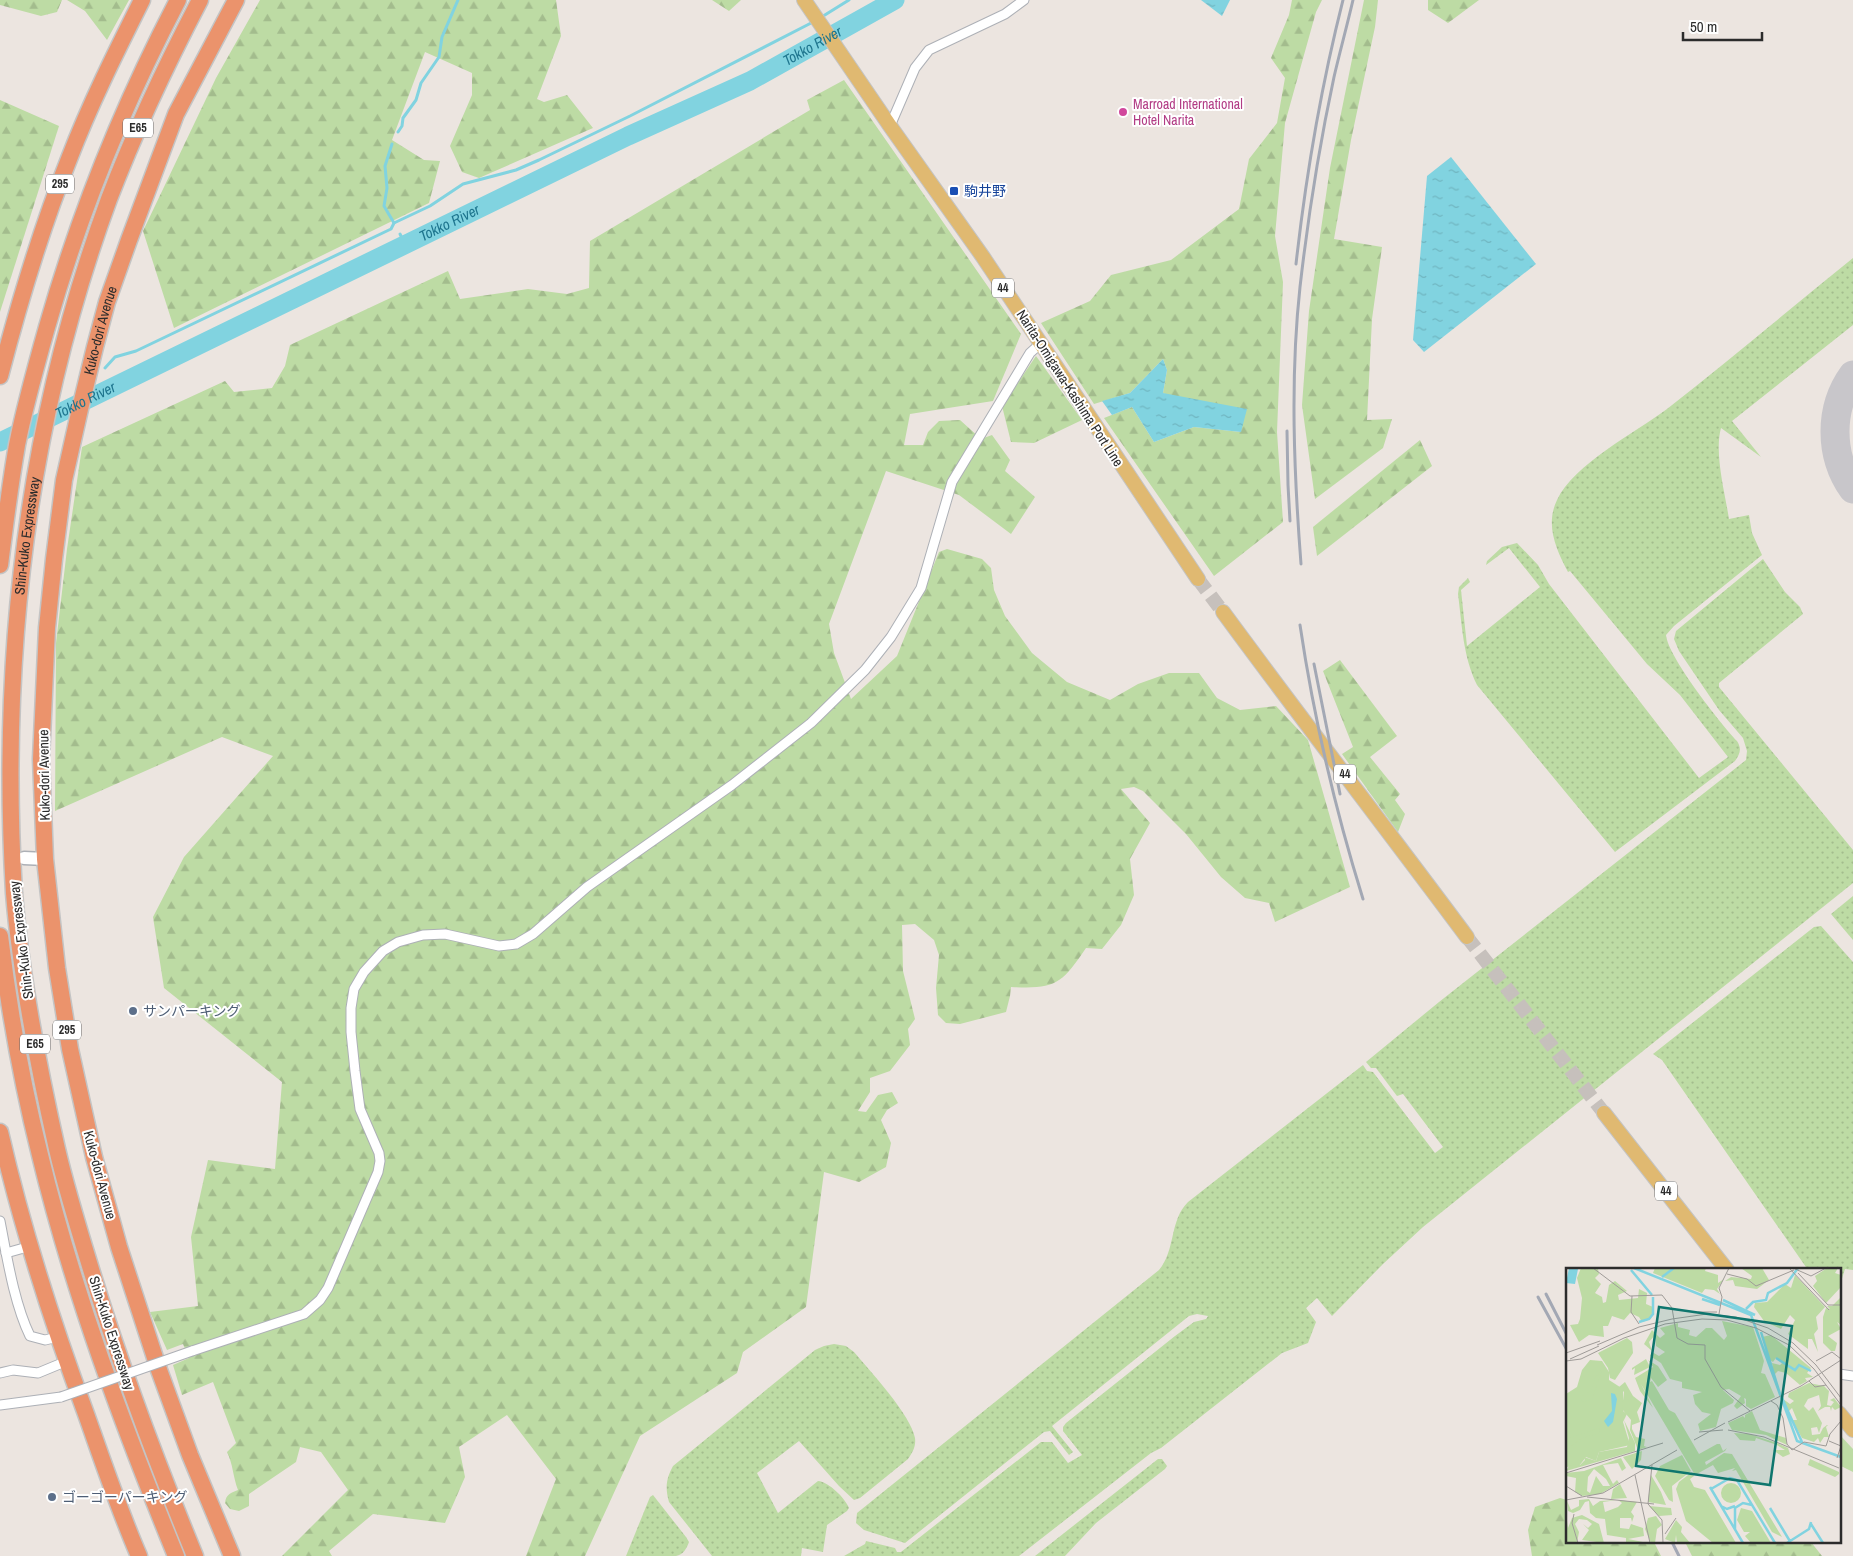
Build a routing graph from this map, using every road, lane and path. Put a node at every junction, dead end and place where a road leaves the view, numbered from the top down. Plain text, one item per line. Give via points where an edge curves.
1 (142, 0) edge
2 (178, 0) edge
3 (200, 0) edge
4 (236, 0) edge
5 (804, 0) edge
6 (1024, 0) edge
7 (890, 126) junction
8 (1041, 343) junction
9 (0, 376) edge
10 (0, 565) edge
11 (1198, 579) tunnel mouth
12 (1223, 612) tunnel mouth
13 (24, 858) dead end
14 (45, 859) junction
15 (0, 936) edge
16 (1467, 937) tunnel mouth
17 (1604, 1113) tunnel mouth
18 (0, 1132) edge
19 (5, 1180) edge
20 (0, 1221) edge
21 (30, 1246) junction
22 (6, 1253) junction
23 (1725, 1268) edge
24 (58, 1337) junction
25 (67, 1361) junction
26 (0, 1373) edge
27 (1840, 1374) edge
28 (1853, 1376) edge
29 (0, 1405) edge
30 (1840, 1414) edge
31 (1853, 1430) edge
32 (139, 1556) edge
33 (176, 1556) edge
34 (195, 1556) edge
35 (232, 1556) edge

1 - 9 highway, 295 via 68,160 19,306
2 - 10 highway, Shin-Kuko Expressway / E65 via 117,125 85,204 60,279 18,444
3 - 34 highway, Shin-Kuko Expressway / E65 via 170,57 110,198 88,260 55,374 28,510 11,654 8,729 14,896 26,990 54,1134 76,1218 128,1383
4 - 14 highway, Kuko-dori Avenue / 295 via 176,114 107,302 80,408 64,480 47,628 41,759
5 - 7 main road, Narita-Omigawa-Kashima Port Line / 44
6 - 7 street via 1005,14 929,50 915,68
7 - 8 main road, Narita-Omigawa-Kashima Port Line / 44
8 - 11 main road, Narita-Omigawa-Kashima Port Line / 44
8 - 29 street, bridge via 1030,353 952,482 921,588 892,637 865,670 810,723 732,785 586,887 534,934 516,944 499,946 445,934 423,935 398,942 383,951 364,972 354,989 352,1042 360,1109 380,1161 328,1288 320,1300 304,1314 61,1397
12 - 16 main road, 44
13 - 14 street
14 - 35 highway, Kuko-dori Avenue / 295 via 70,1049 94,1157 159,1370
15 - 33 highway, Shin-Kuko Expressway / E65 via 21,1071 58,1223 84,1311 147,1486
17 - 23 main road, 44
18 - 19 highway
19 - 21 highway
20 - 22 street
21 - 22 street
21 - 24 highway
22 - 24 street via 30,1336 45,1340
24 - 25 highway
25 - 26 street via 38,1372 13,1370
25 - 32 highway
27 - 28 street
30 - 31 main road

